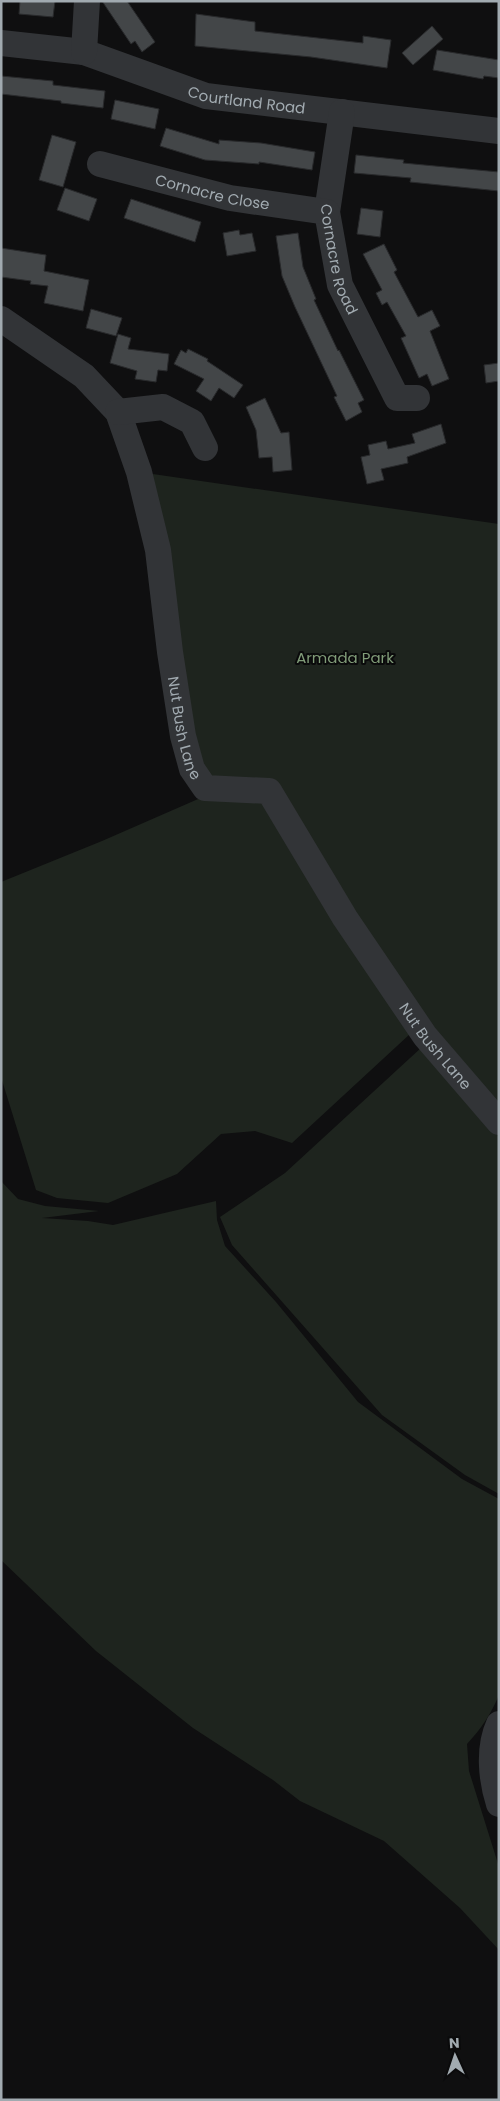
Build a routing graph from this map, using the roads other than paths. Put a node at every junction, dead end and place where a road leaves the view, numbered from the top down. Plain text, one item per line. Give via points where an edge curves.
1 (87, 1) edge
2 (1, 43) edge
3 (84, 52) junction
4 (342, 112) junction
5 (499, 131) edge
6 (100, 164) dead end
7 (327, 212) junction
8 (1, 319) edge
9 (398, 403) dead end
10 (118, 412) junction
11 (205, 448) dead end
12 (499, 1122) edge
13 (499, 1724) edge
14 (499, 1804) edge

1 - 3 street
2 - 3 street, Courtland Road
3 - 4 street, Courtland Road via 206,96
4 - 5 street, Courtland Road
4 - 7 street, Cornacre Road
6 - 7 street, Cornacre Close via 230,198
7 - 9 street, Cornacre Road via 340,285
8 - 10 street, Nut Bush Lane via 84,376
10 - 11 street via 163,407 192,422
10 - 12 street, Nut Bush Lane via 139,472 158,550 183,736 192,769 205,788 270,790 345,918 393,989 437,1052
13 - 14 street via 494,1734 492,1782

